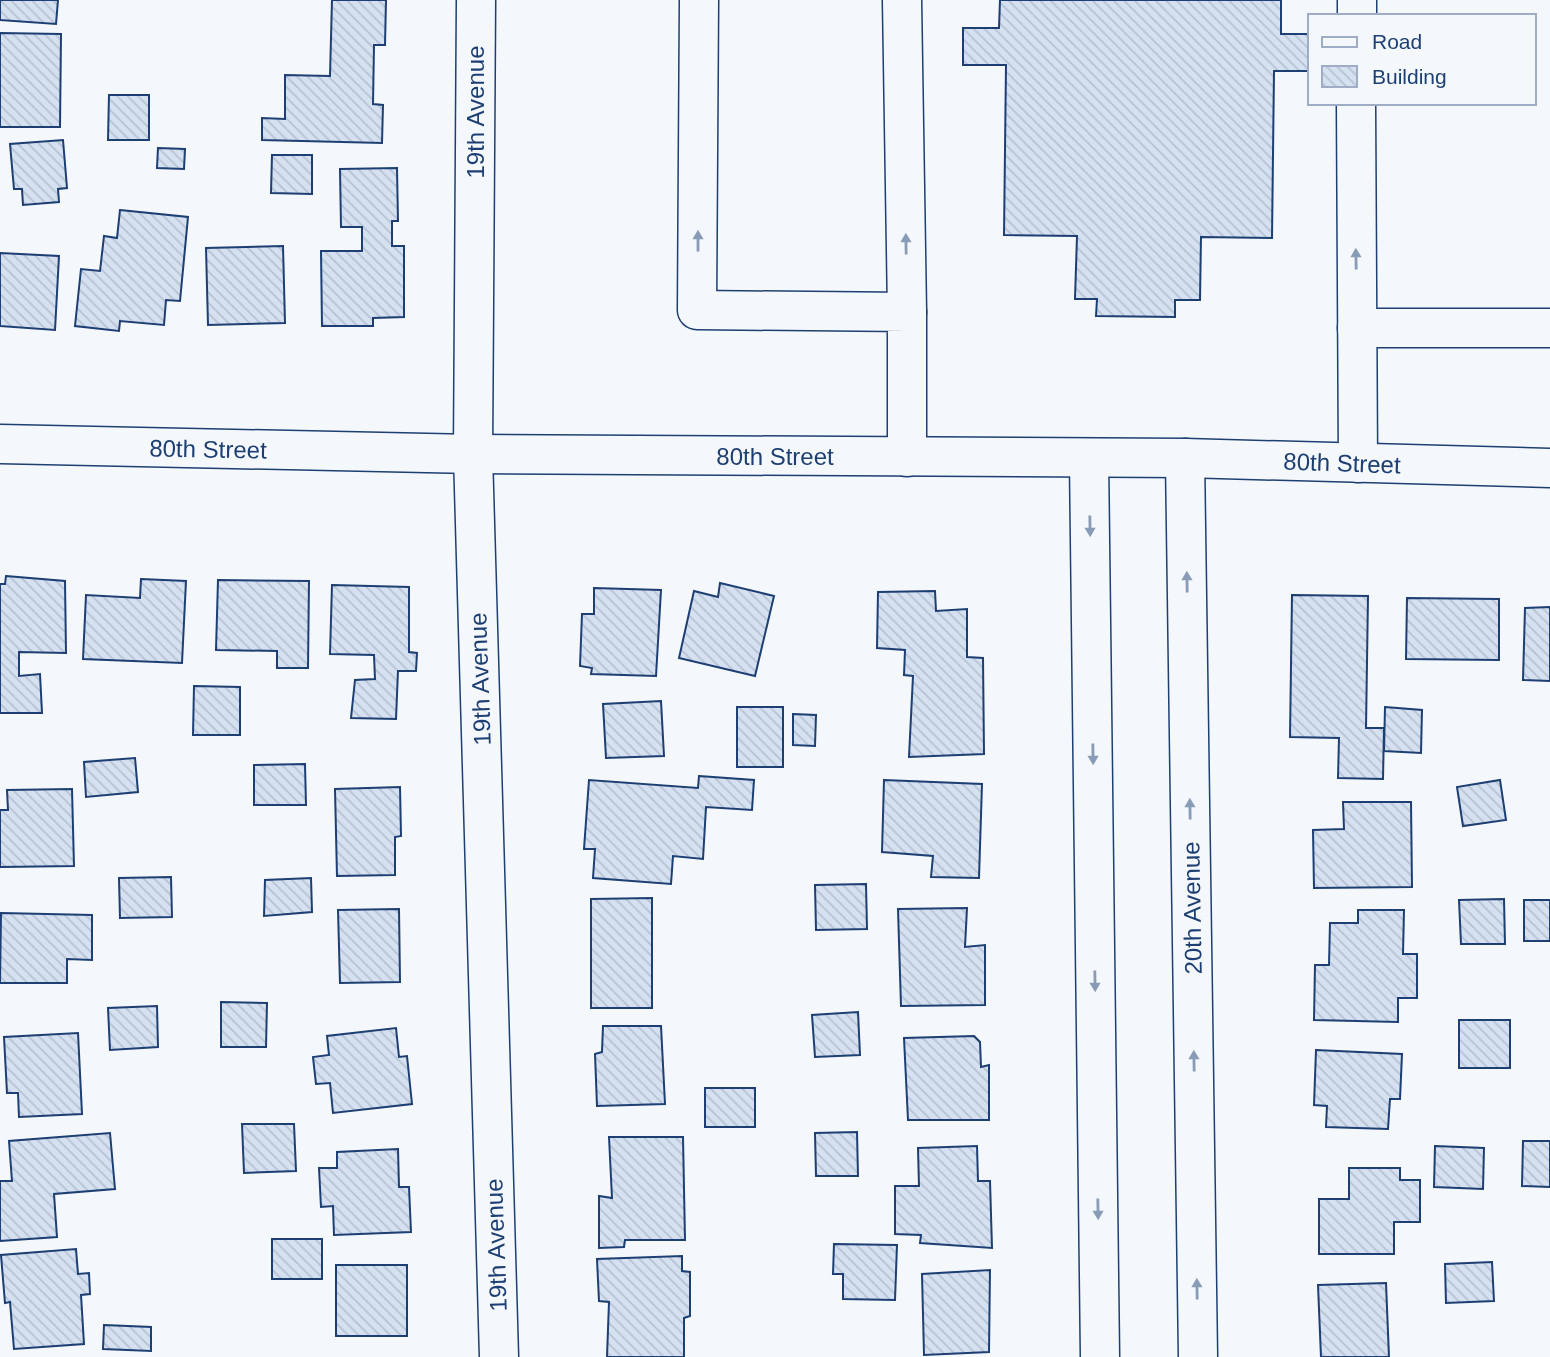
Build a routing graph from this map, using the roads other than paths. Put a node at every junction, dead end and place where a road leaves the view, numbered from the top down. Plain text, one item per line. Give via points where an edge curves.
1 (476, 0) edge
2 (699, 0) edge
3 (902, 0) edge
4 (1356, 105) edge
5 (907, 312) junction
6 (1357, 328) junction
7 (1550, 328) edge
8 (0, 444) edge
9 (473, 454) junction
10 (907, 457) junction
11 (1089, 458) junction
12 (1185, 458) junction
13 (1358, 463) junction
14 (1550, 468) edge
15 (499, 1357) edge
16 (1100, 1357) edge
17 (1198, 1357) edge

1 - 9 street, 19th Avenue
5 -> 2 street via 697,310
5 -> 3 street
6 -> 4 street
5 - 10 street
6 - 7 street
6 - 13 street
8 - 9 street, 80th Street
9 - 10 street, 80th Street
9 - 15 street, 19th Avenue
10 - 11 street, 80th Street
11 - 12 street, 80th Street
11 -> 16 street
12 - 13 street, 80th Street
17 -> 12 street, 20th Avenue
13 - 14 street, 80th Street

